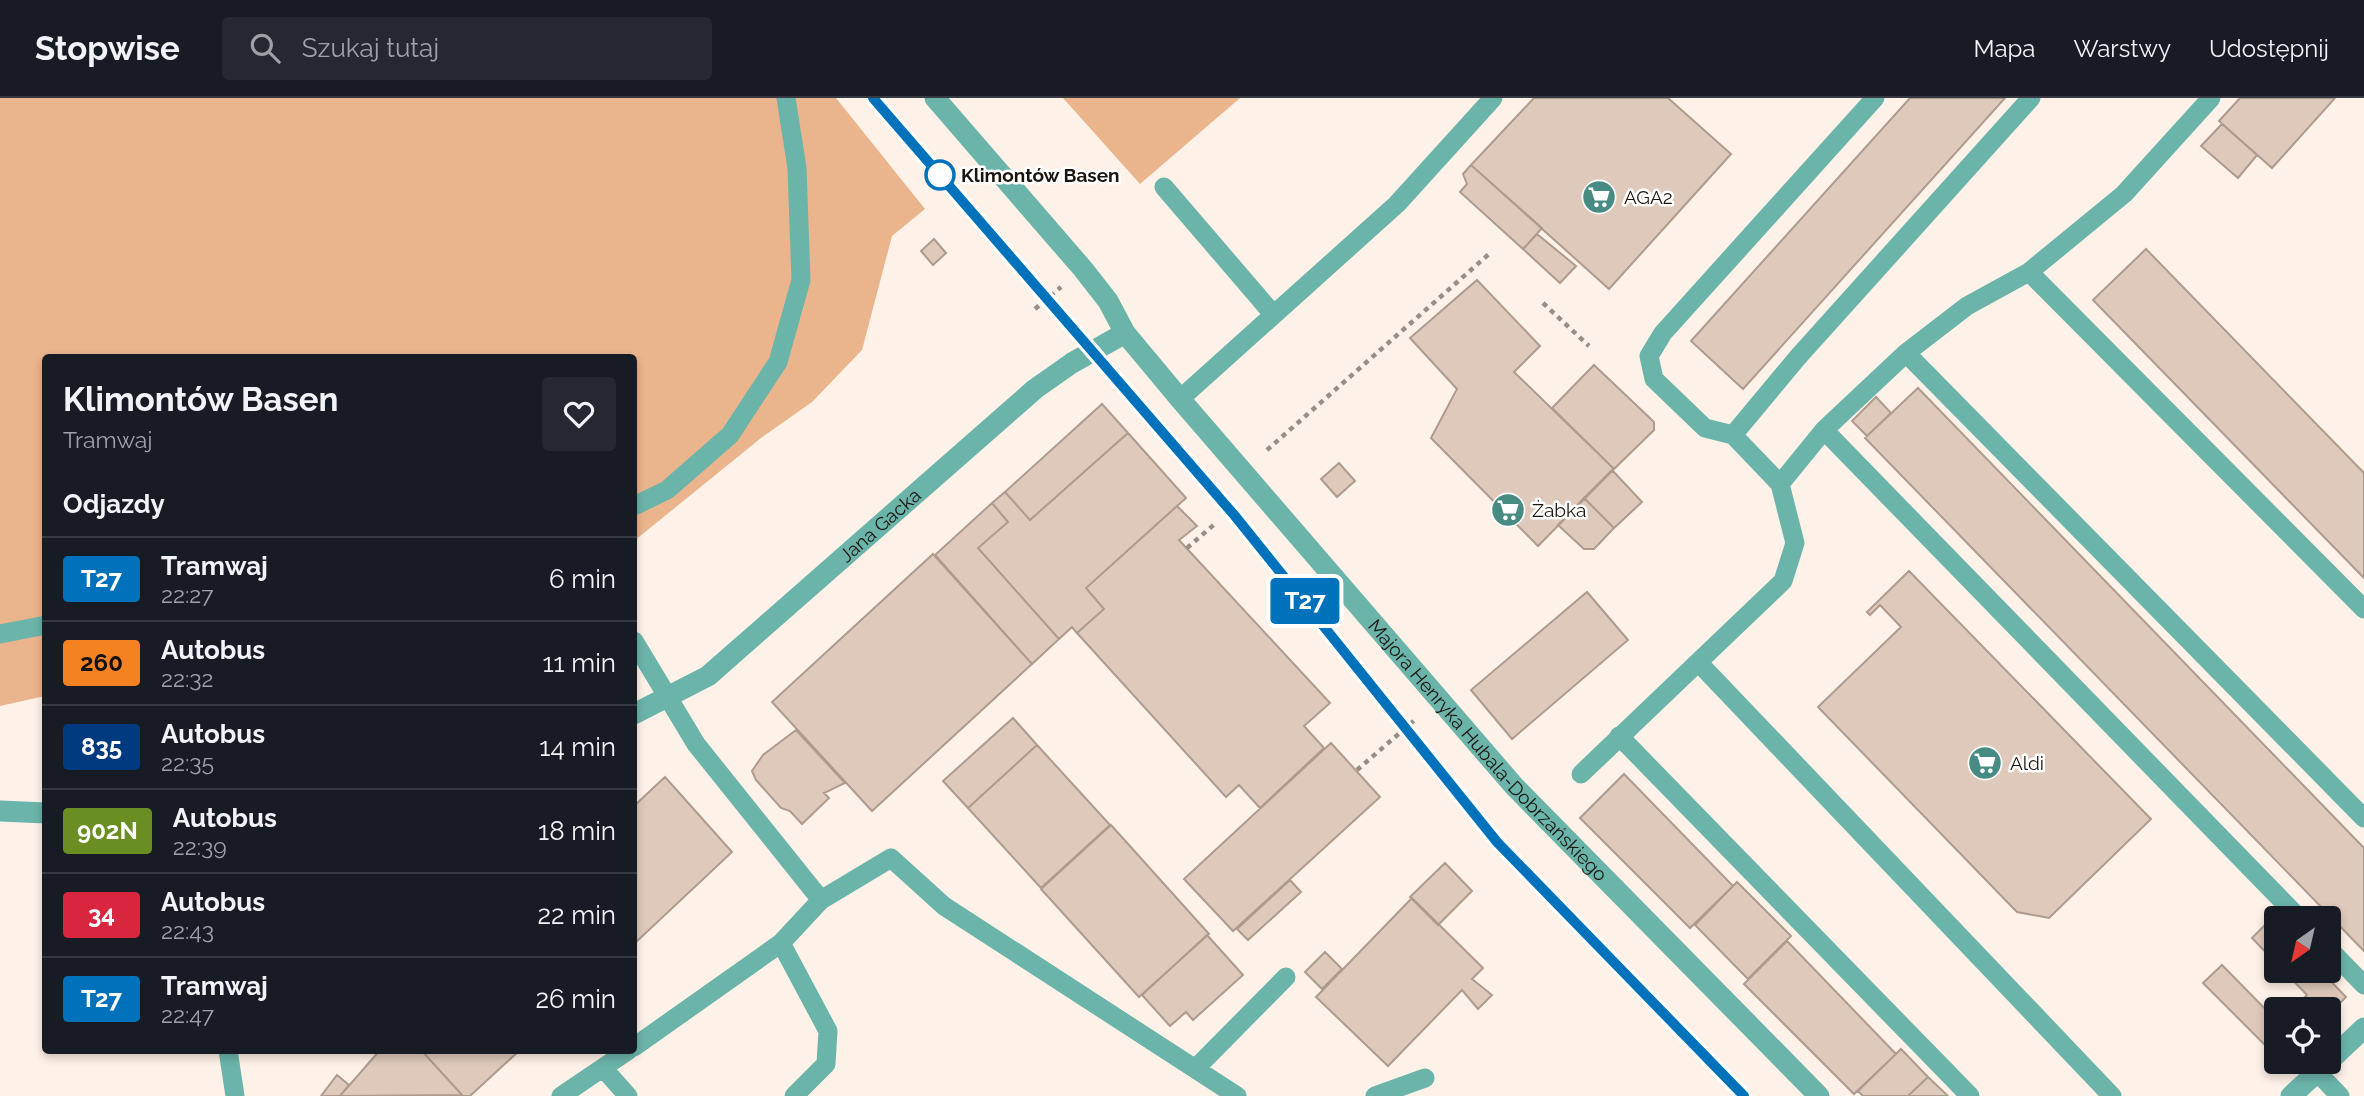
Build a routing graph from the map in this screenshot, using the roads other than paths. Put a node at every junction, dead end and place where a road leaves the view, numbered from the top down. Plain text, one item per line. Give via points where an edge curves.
1 (786, 98) edge
2 (935, 98) edge
3 (1493, 98) edge
4 (1875, 98) edge
5 (2031, 98) edge
6 (2211, 98) edge
7 (1164, 187) dead end
8 (2029, 272) junction
9 (1273, 314) junction
10 (1125, 332) junction
11 (1906, 353) junction
12 (1180, 399) junction
13 (1824, 430) junction
14 (1733, 435) junction
15 (1780, 484) junction
16 (637, 505) edge
17 (2364, 609) edge
18 (42, 626) edge
19 (0, 634) edge
20 (637, 646) edge
21 (1698, 662) junction
22 (666, 699) junction
23 (637, 713) edge
24 (1619, 736) junction
25 (1581, 774) dead end
26 (0, 811) edge
27 (42, 813) edge
28 (2364, 818) edge
29 (821, 900) junction
30 (2287, 906) edge
31 (781, 943) junction
32 (2342, 962) edge
33 (1286, 977) dead end
34 (2364, 985) edge
35 (2364, 1028) edge
36 (637, 1045) edge
37 (2341, 1050) edge
38 (229, 1054) edge
39 (623, 1054) edge
40 (603, 1068) junction
41 (1197, 1068) junction
42 (2315, 1074) edge
43 (2329, 1074) edge
44 (1425, 1078) dead end
45 (234, 1096) edge
46 (561, 1096) edge
47 (628, 1096) edge
48 (794, 1096) edge
49 (1237, 1096) edge
50 (1375, 1096) edge
51 (1819, 1096) edge
52 (1970, 1096) edge
53 (2112, 1096) edge
54 (2291, 1096) edge
55 (2340, 1096) edge

1 - 16 lane via 797,168 801,280 778,362 730,435 667,490
2 - 10 street, Majora Henryka Hubala-Dobrzańskiego via 1083,269
3 - 9 lane via 1397,204
4 - 14 lane via 1663,333 1649,356 1654,379 1705,428
5 - 14 lane
6 - 8 lane via 2124,194
7 - 9 lane
8 - 11 lane via 1967,306
8 - 17 lane
9 - 12 lane
10 - 12 street, Majora Henryka Hubala-Dobrzańskiego
10 - 22 street, Jana Gacka via 1035,389 708,676
11 - 13 lane
11 - 28 lane
12 - 51 street, Majora Henryka Hubala-Dobrzańskiego via 1514,786
13 - 15 lane
13 - 30 lane
14 - 15 lane
15 - 21 lane via 1795,543 1783,581
18 - 19 lane
20 - 22 lane
21 - 24 lane
21 - 53 lane
22 - 23 street, Jana Gacka
22 - 29 lane via 696,744
24 - 25 lane
24 - 52 lane
26 - 27 street
29 - 31 lane
29 - 41 lane via 891,858 944,906
31 - 36 lane
31 - 48 lane via 828,1031 826,1064
32 - 34 lane
33 - 41 lane
35 - 37 street
38 - 45 lane
39 - 40 lane
40 - 46 lane
40 - 47 lane
41 - 49 lane
42 - 54 street
43 - 55 lane
44 - 50 lane

